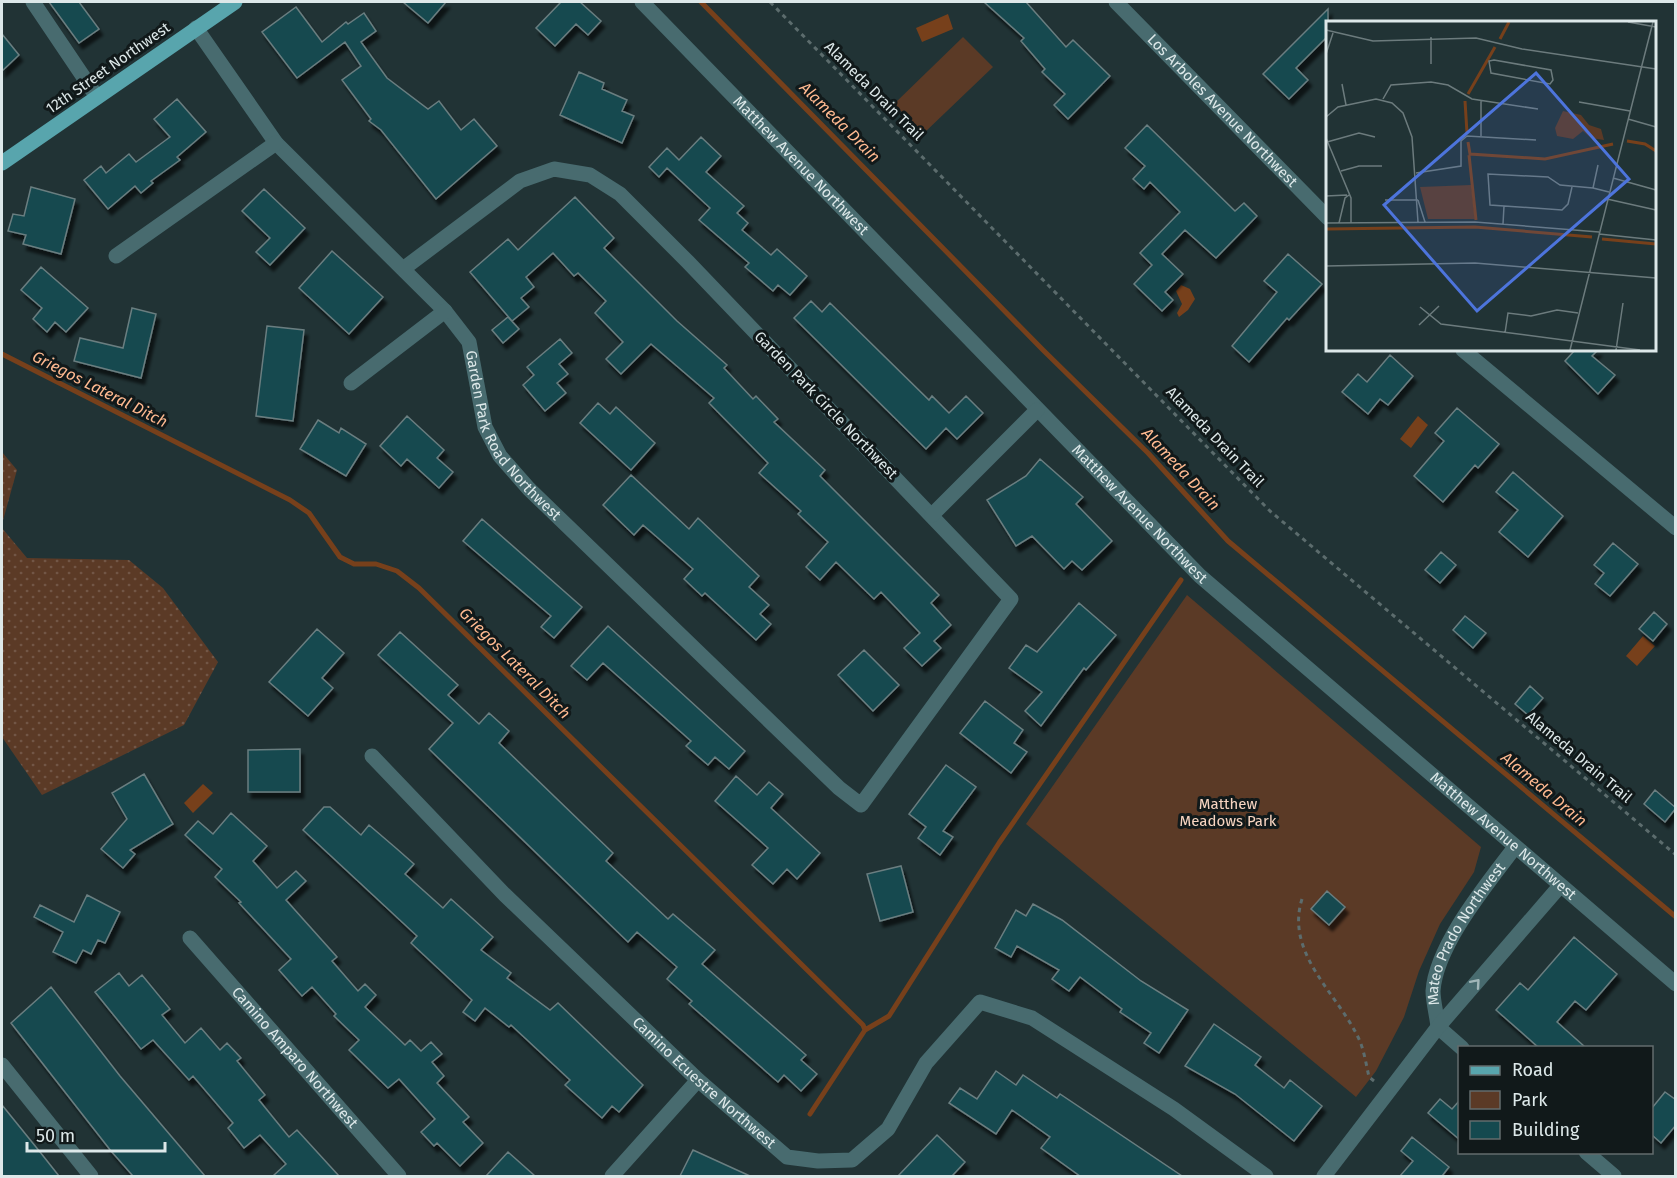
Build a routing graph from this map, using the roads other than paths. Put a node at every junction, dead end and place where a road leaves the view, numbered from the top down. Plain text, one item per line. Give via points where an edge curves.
1 (33, 2) edge
2 (235, 2) edge
3 (642, 2) edge
4 (1116, 2) edge
5 (196, 28) junction
6 (97, 97) junction
7 (276, 143) junction
8 (2, 163) edge
9 (1326, 216) edge
10 (116, 256) dead end
11 (403, 269) junction
12 (445, 311) junction
13 (1464, 351) edge
14 (351, 383) dead end
15 (1037, 410) junction
16 (932, 515) junction
17 (1676, 528) edge
18 (372, 756) dead end
19 (839, 789) joint
20 (1515, 848) junction
21 (1560, 886) junction
22 (189, 938) dead end
23 (1676, 984) edge
24 (1438, 1028) junction
25 (1461, 1046) edge
26 (2, 1065) edge
27 (698, 1080) junction
28 (1588, 1154) edge
29 (91, 1176) edge
30 (399, 1176) edge
31 (612, 1176) edge
32 (1266, 1176) edge
33 (1324, 1176) edge
34 (1614, 1176) edge

1 - 6 street
2 - 5 main road, 12th Street Northwest
3 - 15 street, Matthew Avenue Northwest
4 - 9 street, Los Arboles Avenue Northwest
5 - 6 main road, 12th Street Northwest
5 - 7 street, Garden Park Road Northwest
6 - 8 main road, 12th Street Northwest
7 - 10 street
7 - 11 street, Garden Park Road Northwest
11 - 12 street, Garden Park Road Northwest
11 - 16 street, Garden Park Circle Northwest via 520,181 554,169 590,175 620,194 673,246
12 - 14 street
12 - 19 street, Garden Park Road Northwest via 469,342 485,426 500,456 537,498
13 - 17 street
15 - 16 street
15 - 20 street, Matthew Avenue Northwest via 1200,576
16 - 19 street, Garden Park Circle Northwest via 1011,599 861,805
18 - 27 street, Camino Ecuestre Northwest via 505,895
20 - 21 street, Matthew Avenue Northwest
20 - 24 street, Mateo Prado Northwest via 1445,948 1433,990
21 - 23 street, Matthew Avenue Northwest
24 -> 21 street, Mateo Prado Northwest
22 - 30 street, Camino Amparo Northwest
24 - 25 street
24 - 33 street, Mateo Prado Northwest
26 - 29 street
27 - 31 street
27 - 32 street, Camino Ecuestre Northwest via 787,1156 818,1161 852,1160 888,1129 927,1064 980,1002 1032,1018 1174,1109
28 - 34 street

